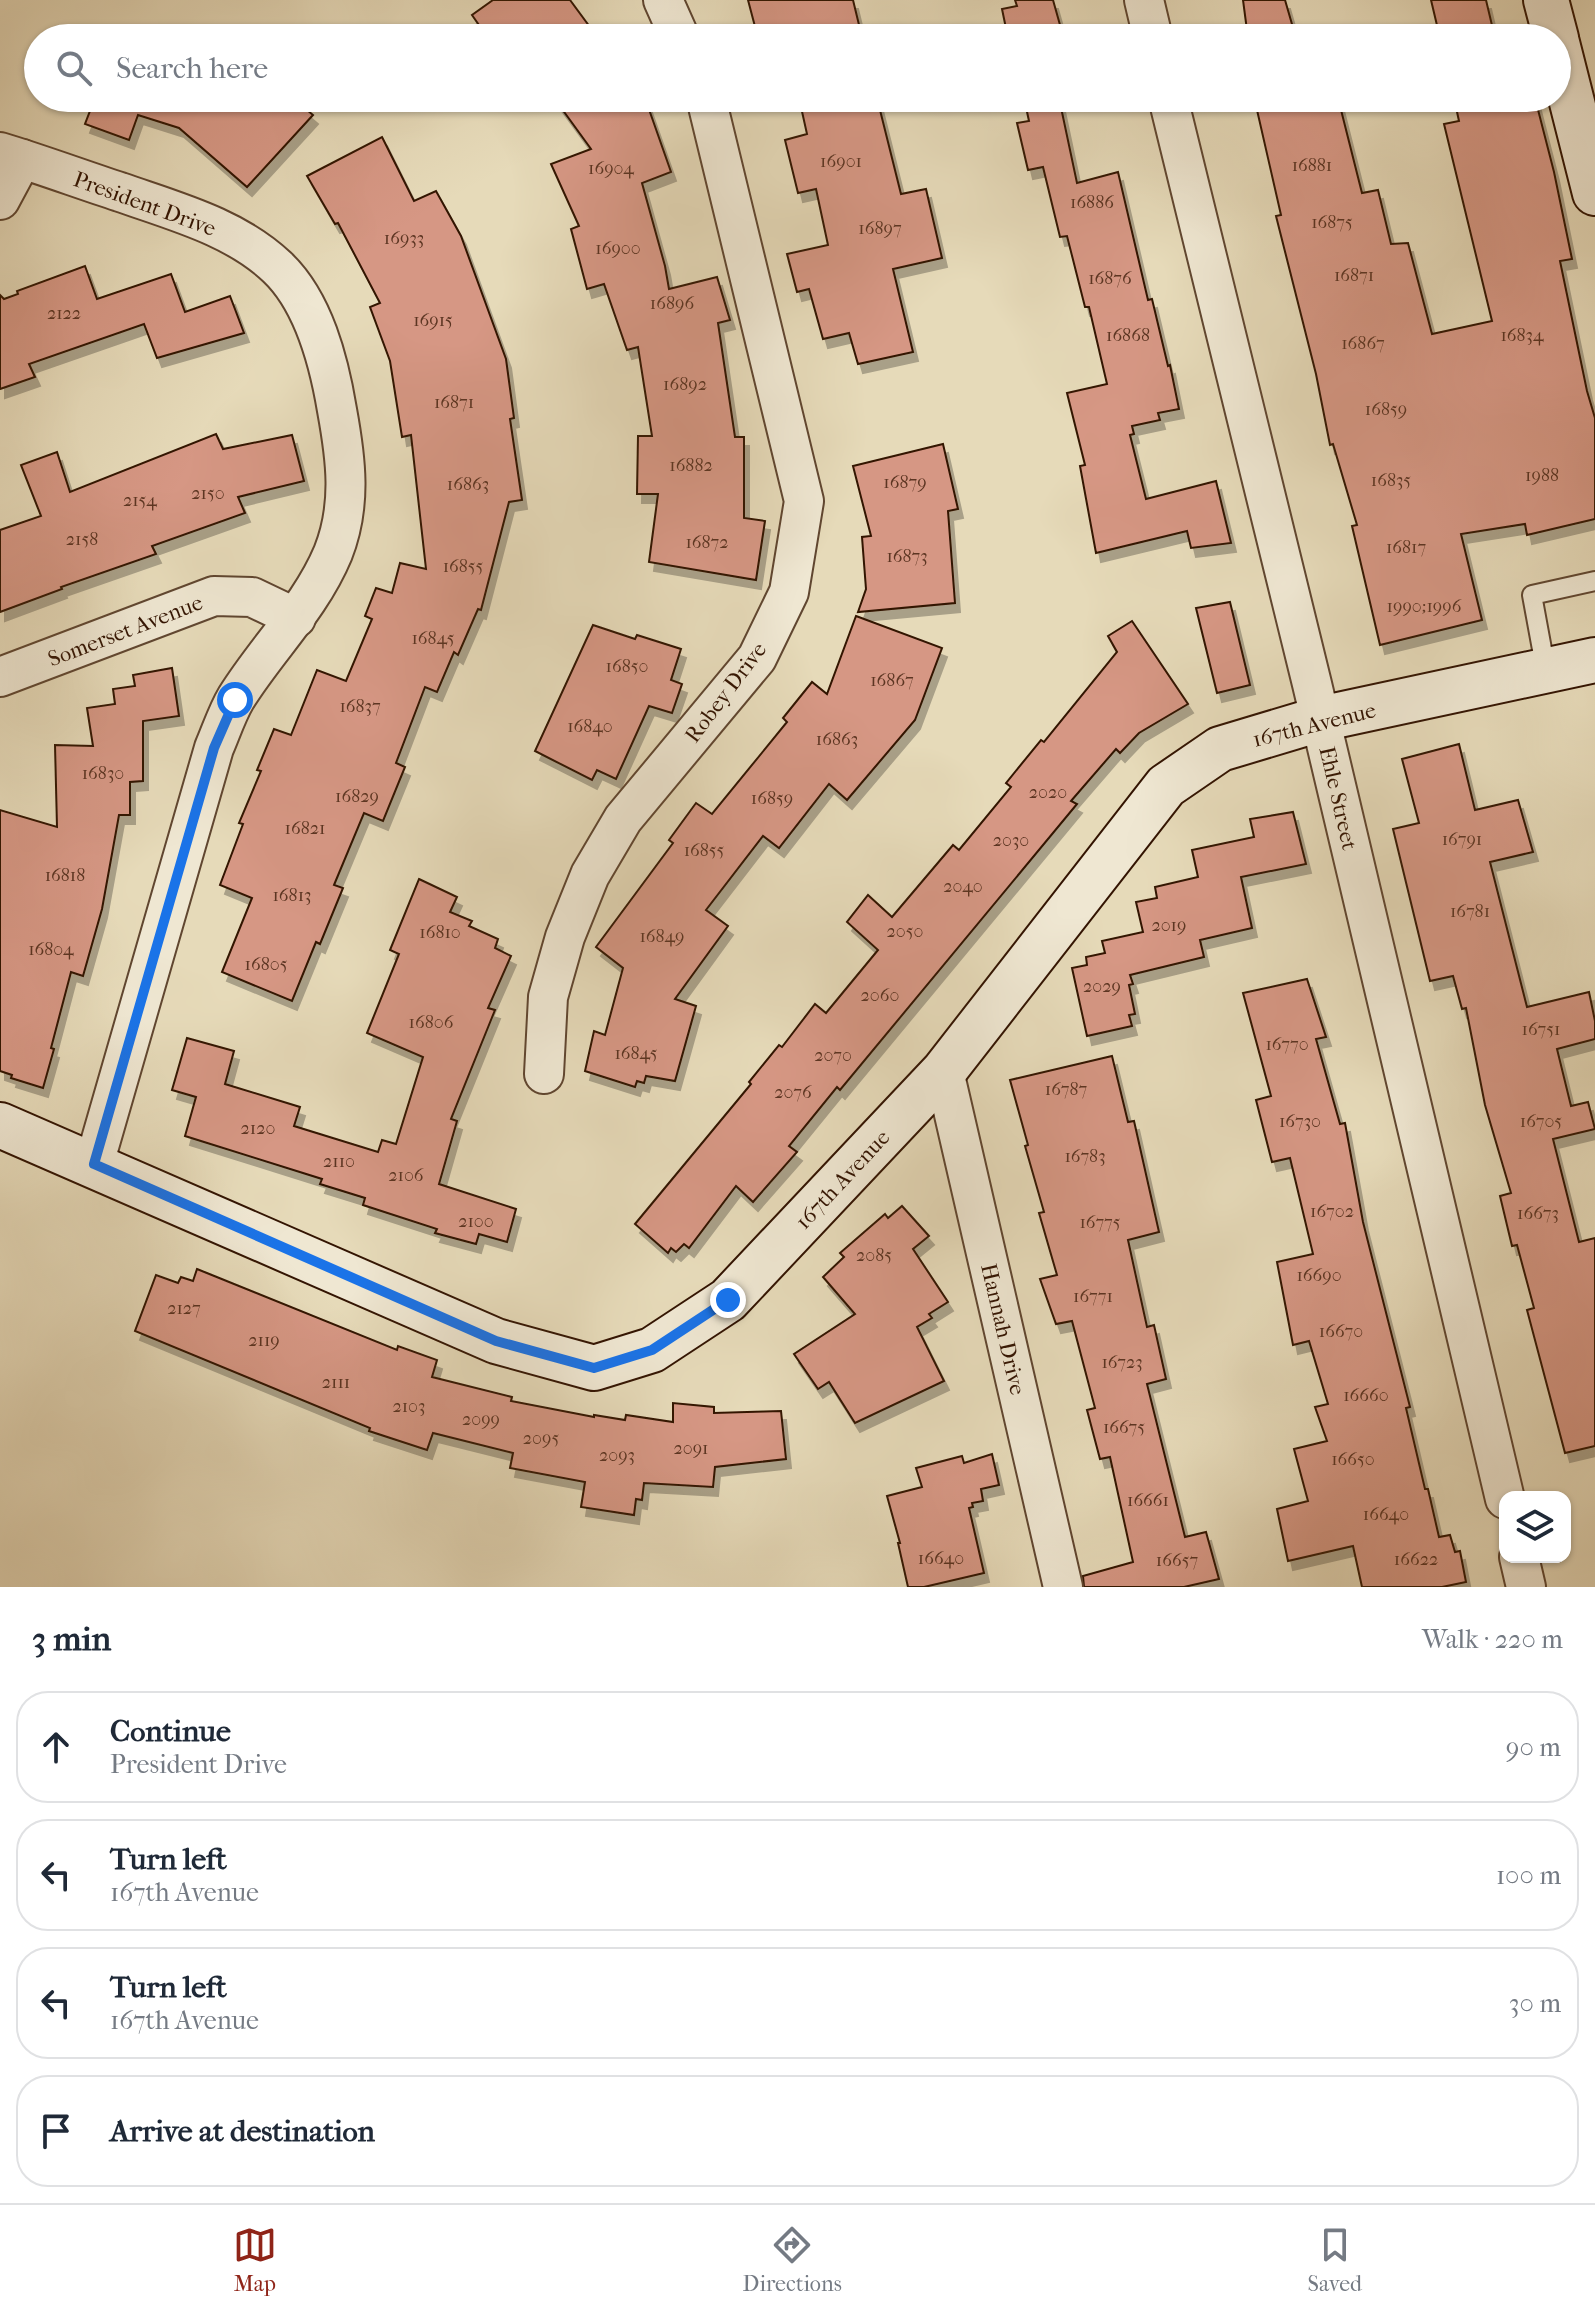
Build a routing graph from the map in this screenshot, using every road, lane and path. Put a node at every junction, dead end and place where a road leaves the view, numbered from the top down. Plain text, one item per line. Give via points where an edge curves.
1 (663, 0) edge
2 (1144, 0) edge
3 (1546, 0) edge
4 (674, 24) edge
5 (1150, 24) edge
6 (1552, 24) edge
7 (1571, 99) edge
8 (709, 112) edge
9 (1171, 112) edge
10 (11, 155) edge
11 (1595, 193) edge
12 (0, 200) edge
13 (1595, 581) edge
14 (296, 618) junction
15 (1595, 660) edge
16 (1546, 672) junction
17 (0, 677) edge
18 (1320, 719) junction
19 (944, 1071) junction
20 (544, 1074) dead end
21 (0, 1125) edge
22 (94, 1164) junction
23 (1503, 1491) edge
24 (1520, 1563) edge
25 (1063, 1587) edge
26 (1526, 1587) edge

1 - 4 street
2 - 5 street
3 - 6 street
7 - 11 street
8 - 20 street, Robey Drive via 804,501 797,546 789,592 757,658 623,819 590,875 548,997
9 - 18 street, Ehle Street
10 - 12 street
10 - 14 street, President Drive via 219,228 278,268 302,299 333,384 347,475 343,524 334,551
13 - 16 lane via 1532,595
14 - 17 street, Somerset Avenue via 252,597 214,596
14 - 22 street, President Drive via 235,700 214,748
15 - 16 street, 167th Avenue
16 - 18 street, 167th Avenue
18 - 19 street, 167th Avenue via 1220,749 1166,786
18 - 23 street, Ehle Street
19 - 22 street, 167th Avenue via 728,1300 652,1350 594,1368 496,1341
19 - 25 street, Hannah Drive
21 - 22 street, 167th Avenue
24 - 26 street

